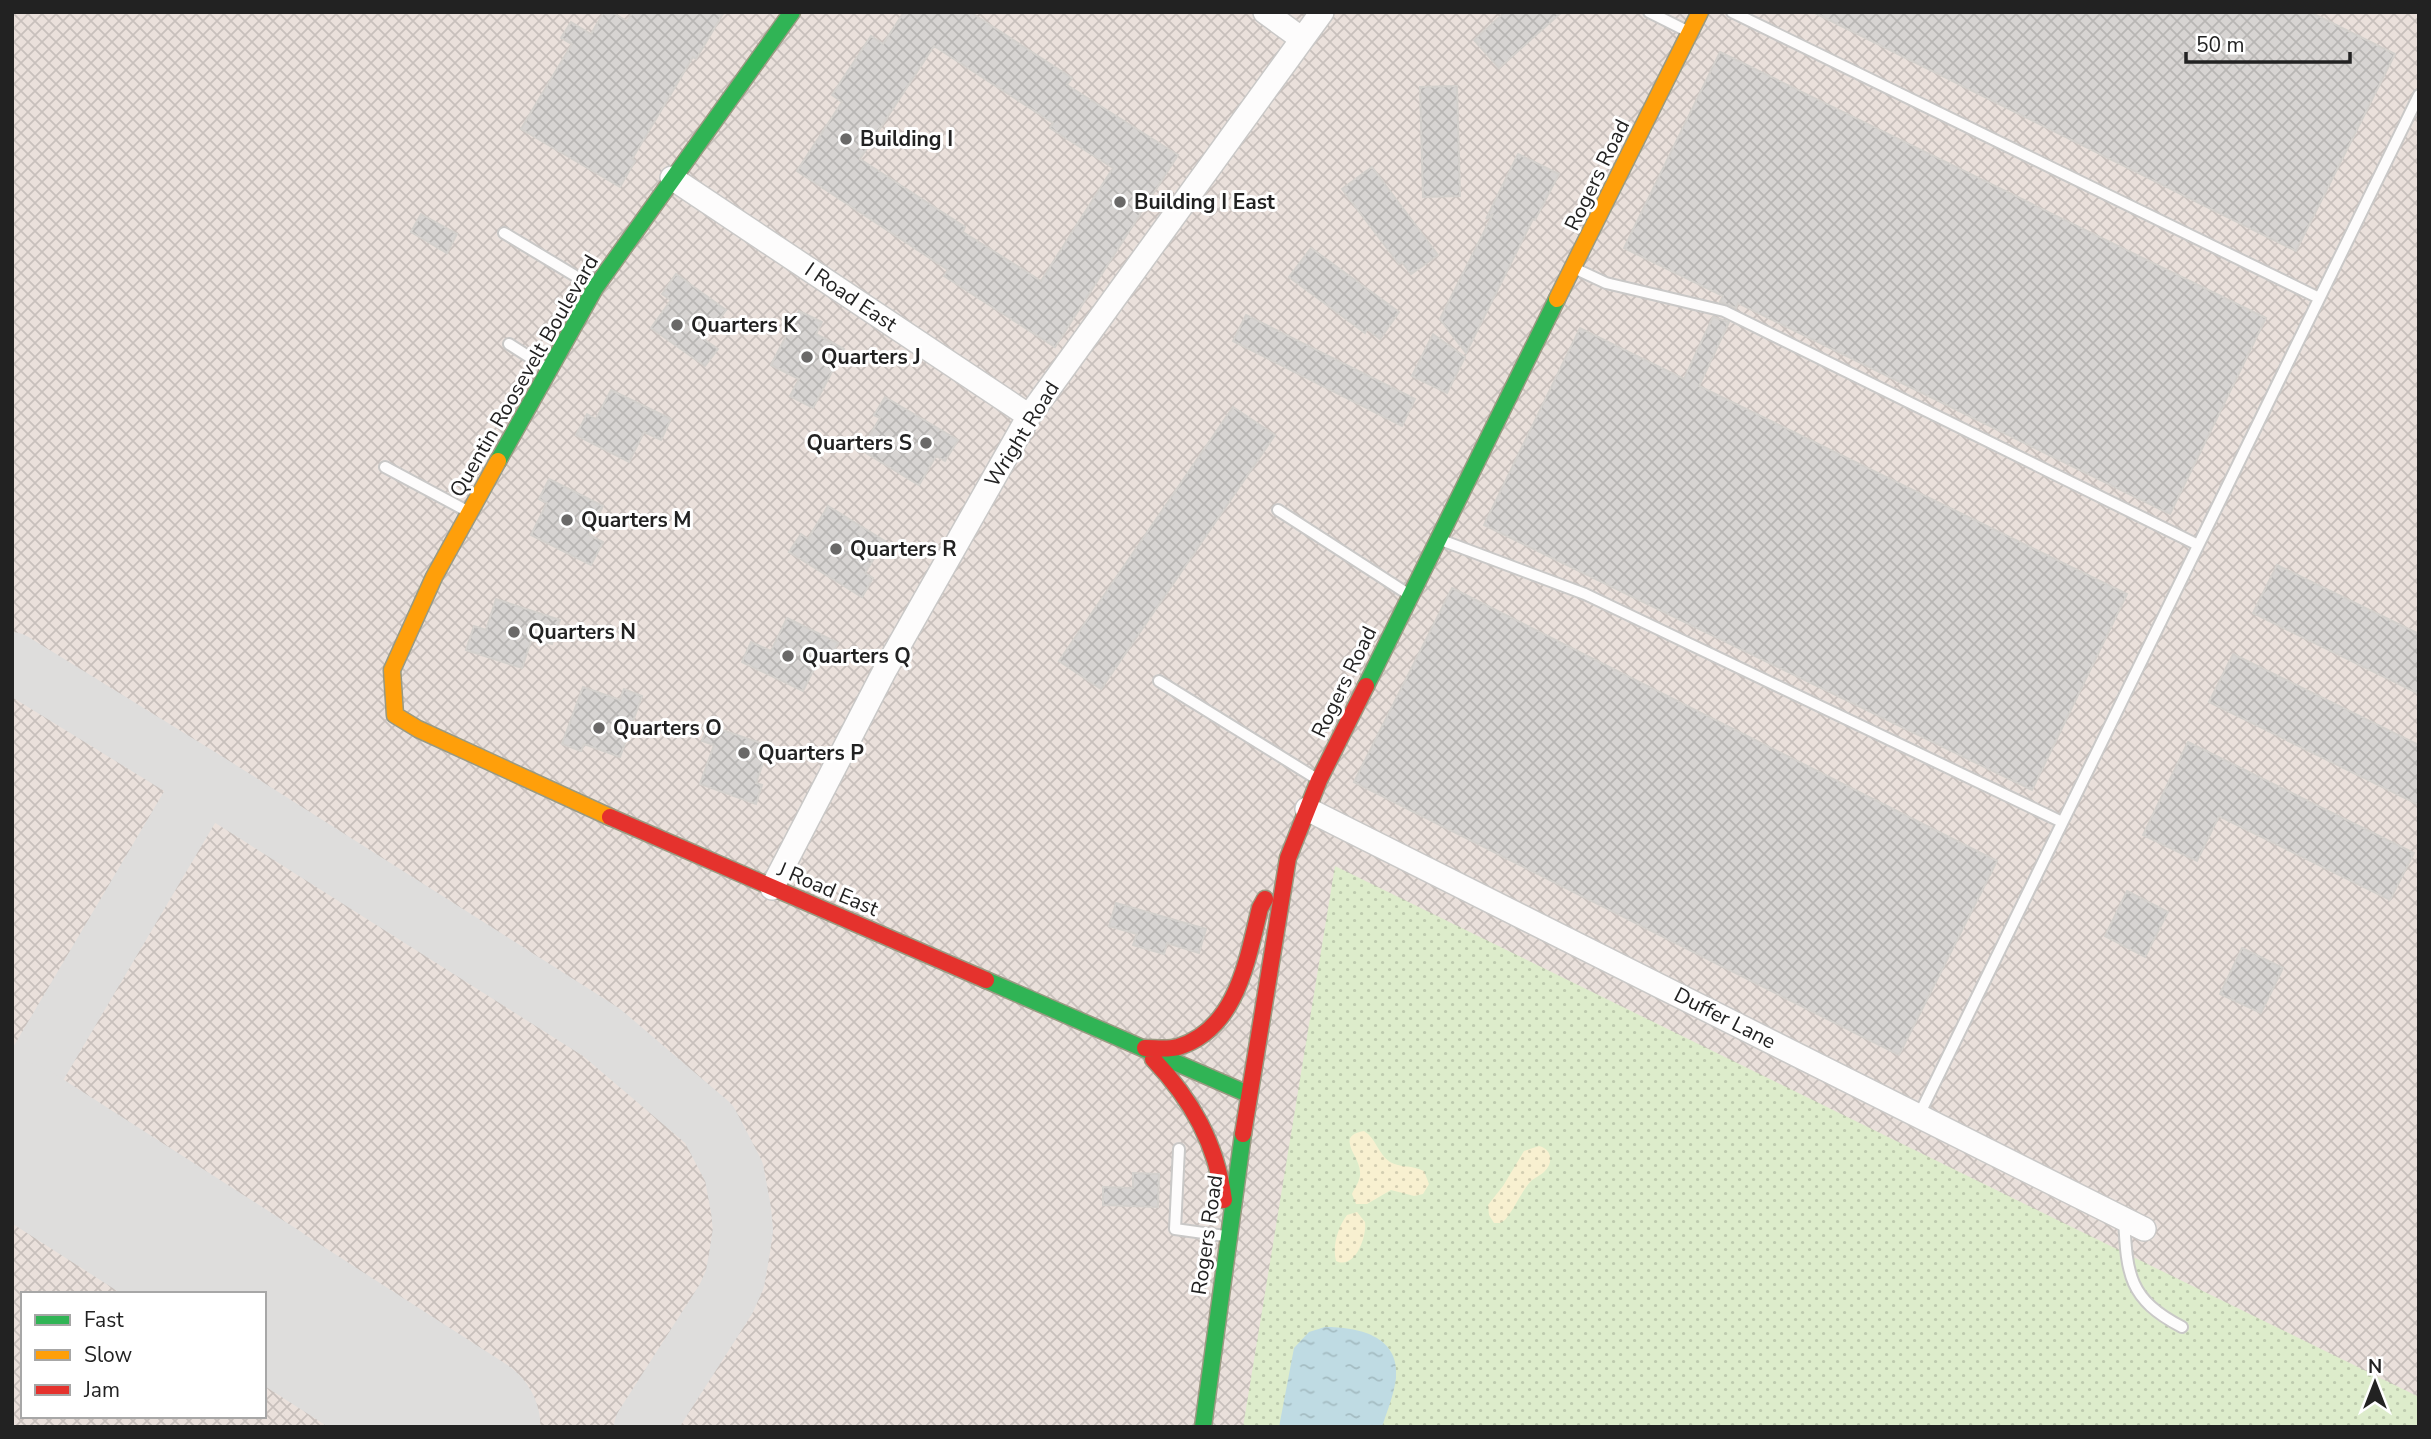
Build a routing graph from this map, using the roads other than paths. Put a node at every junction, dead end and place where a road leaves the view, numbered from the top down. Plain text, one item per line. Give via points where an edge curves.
1 (792, 12) edge
2 (1265, 12) edge
3 (1322, 12) edge
4 (1649, 12) edge
5 (1700, 12) edge
6 (1731, 12) edge
7 (1690, 33) junction
8 (1302, 39) junction
9 (2419, 95) edge
10 (672, 178) junction
11 (504, 233) dead end
12 (1575, 268) junction
13 (595, 288) junction
14 (2319, 298) junction
15 (509, 344) dead end
16 (548, 369) junction
17 (1029, 416) junction
18 (385, 467) dead end
19 (1278, 510) dead end
20 (470, 512) junction
21 (1437, 539) junction
22 (2198, 545) junction
23 (1410, 596) junction
24 (1159, 681) dead end
25 (396, 715) joint
26 (1319, 780) junction
27 (1307, 809) junction
28 (2062, 822) junction
29 (1288, 858) junction
30 (772, 888) junction
31 (1142, 1048) junction
32 (1248, 1094) junction
33 (1919, 1115) junction
34 (1179, 1149) dead end
35 (2134, 1224) joint
36 (1228, 1236) junction
37 (2182, 1326) dead end
38 (1203, 1427) edge

1 - 10 street, Quentin Roosevelt Boulevard
2 - 8 street
3 - 8 street, Wright Road
4 - 7 lane
5 - 7 street, Rogers Road
6 - 14 lane
7 - 12 street, Rogers Road
8 - 17 street, Wright Road
9 - 14 lane
10 - 13 street, Quentin Roosevelt Boulevard
10 - 17 street, I Road East
11 - 13 lane
12 - 21 street, Rogers Road
12 - 22 lane via 1606,283 1724,311
13 - 16 street, Quentin Roosevelt Boulevard
14 - 22 lane
15 - 16 lane
16 - 20 street, Quentin Roosevelt Boulevard
17 - 30 street, Wright Road via 885,670
18 - 20 lane
19 - 23 lane
20 - 25 street, Quentin Roosevelt Boulevard via 434,576 392,670
21 - 23 street, Rogers Road
21 - 28 lane via 1585,594
22 - 28 lane
23 - 26 street, Rogers Road
24 - 26 lane
25 - 30 street, J Road East via 431,735
26 - 27 street, Rogers Road
27 - 29 street, Rogers Road
27 - 33 street, Duffer Lane
28 - 33 lane
29 - 31 street via 1260,908 1237,991 1220,1021 1196,1041 1177,1048
29 - 32 street, Rogers Road
30 - 31 street, J Road East
31 - 32 street, J Road East
31 - 36 street via 1179,1085 1219,1161
32 - 36 street, Rogers Road
33 - 35 street, Duffer Lane
34 - 36 lane via 1175,1229
35 - 37 lane via 2126,1265 2137,1291 2149,1306
36 - 38 street, Rogers Road

